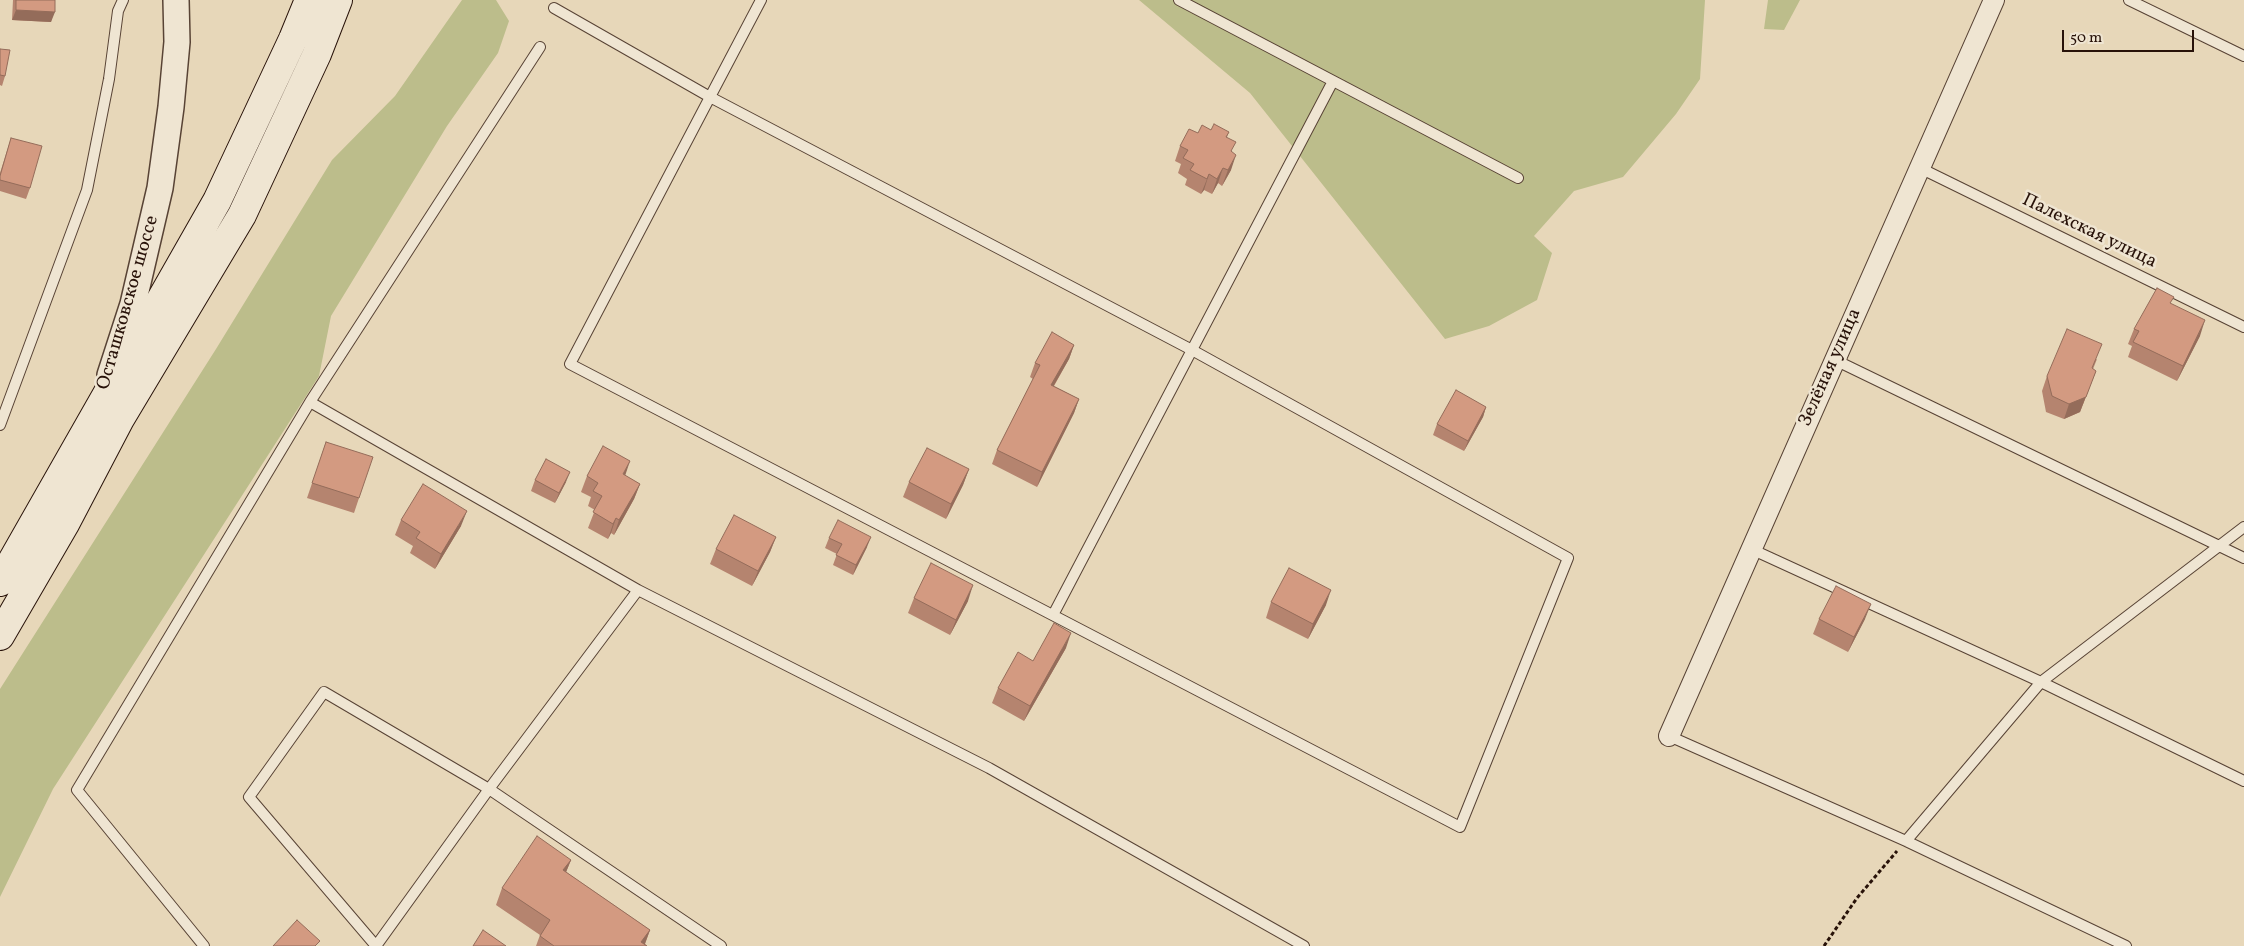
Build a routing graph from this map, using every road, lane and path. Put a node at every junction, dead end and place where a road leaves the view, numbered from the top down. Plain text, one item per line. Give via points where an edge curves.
1 (123, 0) edge
2 (176, 0) edge
3 (309, 0) edge
4 (338, 0) edge
5 (761, 0) edge
6 (1179, 0) edge
7 (1994, 0) edge
8 (2129, 0) edge
9 (554, 8) dead end
10 (540, 47) dead end
11 (2244, 56) edge
12 (1333, 81) junction
13 (710, 97) junction
14 (1920, 168) junction
15 (1518, 178) dead end
16 (2244, 327) edge
17 (1192, 350) junction
18 (1835, 360) junction
19 (310, 402) junction
20 (110, 414) junction
21 (0, 424) edge
22 (2244, 527) edge
23 (2218, 545) junction
24 (1751, 549) junction
25 (2244, 558) edge
26 (0, 582) edge
27 (638, 590) junction
28 (1053, 615) junction
29 (0, 636) edge
30 (2041, 682) junction
31 (1669, 736) joint
32 (2244, 781) edge
33 (489, 789) junction
34 (1906, 841) junction
35 (204, 946) edge
36 (721, 946) edge
37 (1304, 946) edge
38 (1824, 946) edge
39 (2126, 946) edge

1 - 21 lane via 118,11 109,79 87,190
2 - 20 street, Осташковское шоссе via 177,42 160,188
3 - 20 main road via 217,201
4 - 20 main road via 242,215
5 - 13 lane
6 - 12 lane
7 - 14 street, Зелёная улица
8 - 11 lane
9 - 13 lane
10 - 19 lane
12 - 15 lane
12 - 17 lane
13 - 17 lane
13 - 28 lane via 570,364
14 - 16 lane, Палехская улица
14 - 18 street, Зелёная улица
17 - 28 lane
17 - 28 lane via 1568,558 1460,827
18 - 23 lane
18 - 24 street, Зелёная улица
19 - 27 lane
19 - 35 lane via 77,790
20 - 26 main road, Осташковское шоссе
20 - 29 main road, Осташковское шоссе via 65,524
22 - 23 lane
23 - 25 lane
23 - 30 lane
24 - 30 lane
24 - 31 street, Зелёная улица
27 - 33 lane
27 - 37 lane via 989,768
30 - 32 lane
30 - 34 lane
31 - 34 lane
33 - 33 lane via 324,692 249,797 376,946
33 - 36 lane
34 - 38 path via 1857,898
34 - 39 lane

